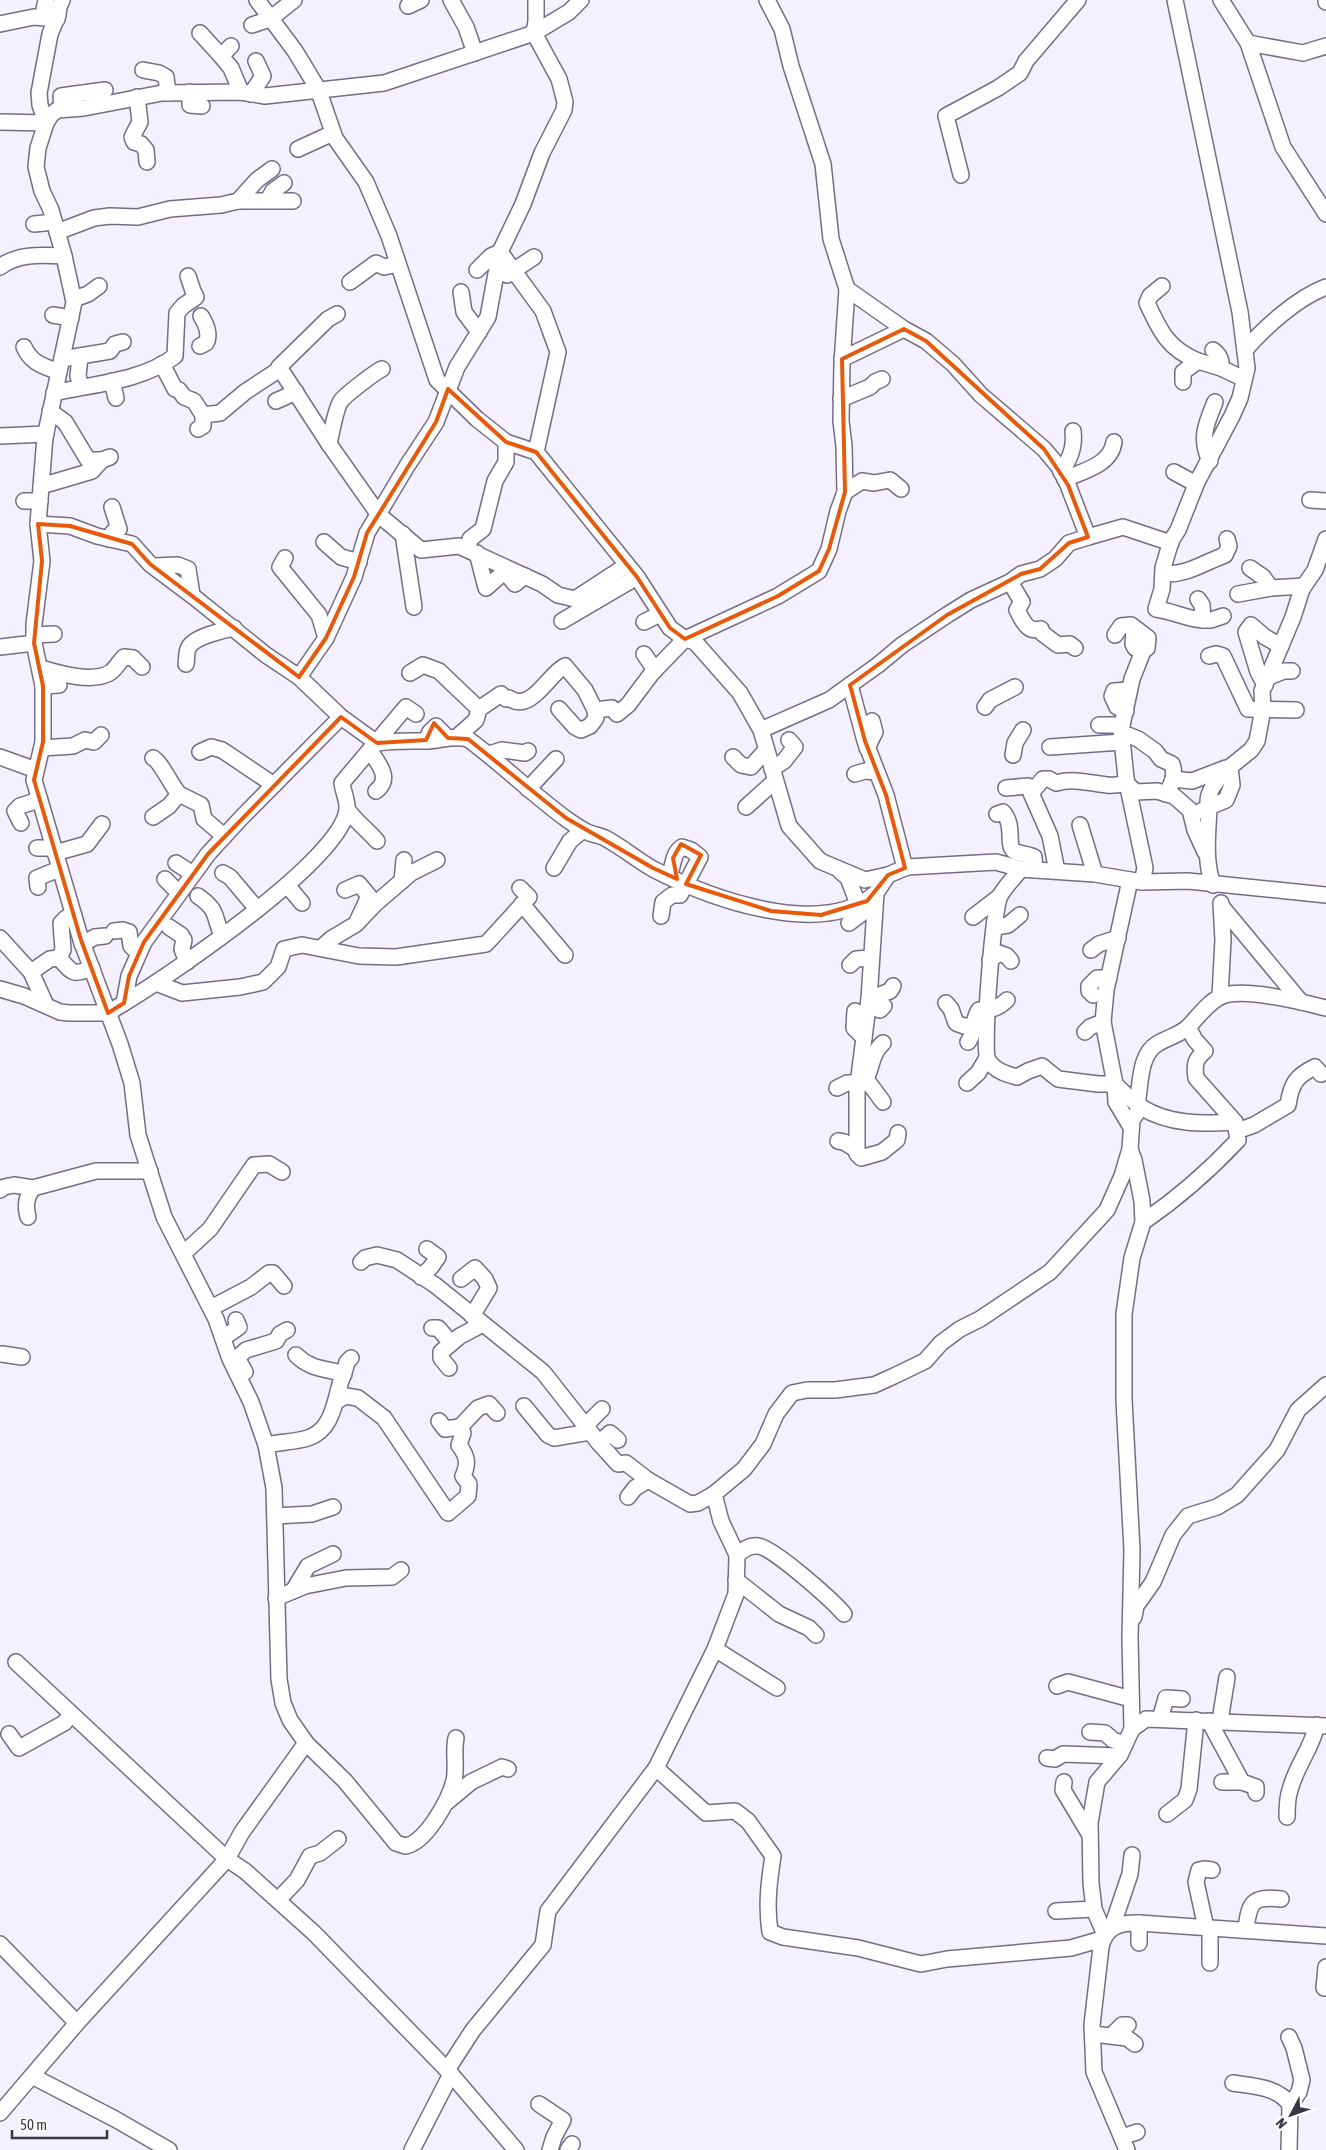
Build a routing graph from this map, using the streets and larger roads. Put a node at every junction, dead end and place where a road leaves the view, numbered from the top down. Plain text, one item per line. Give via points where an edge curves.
1 (46, 0) edge
2 (62, 0) edge
3 (257, 0) edge
4 (294, 0) edge
5 (451, 0) edge
6 (536, 0) edge
7 (581, 0) edge
8 (767, 0) edge
9 (1078, 0) edge
10 (1175, 0) edge
11 (1221, 0) edge
12 (51, 19) junction
13 (270, 19) junction
14 (0, 24) edge
15 (252, 25) dead end
16 (200, 33) dead end
17 (534, 33) junction
18 (1248, 42) junction
19 (1326, 46) edge
20 (475, 53) junction
21 (256, 61) dead end
22 (143, 70) dead end
23 (318, 89) junction
24 (105, 90) dead end
25 (190, 92) junction
26 (168, 93) junction
27 (246, 93) junction
28 (61, 96) junction
29 (137, 97) junction
30 (202, 106) dead end
31 (0, 122) edge
32 (46, 123) junction
33 (333, 133) junction
34 (298, 150) dead end
35 (147, 162) dead end
36 (272, 169) dead end
37 (961, 175) dead end
38 (284, 183) dead end
39 (268, 200) junction
40 (238, 201) junction
41 (293, 201) dead end
42 (1326, 214) edge
43 (34, 224) dead end
44 (56, 227) junction
45 (500, 252) junction
46 (64, 256) junction
47 (534, 257) dead end
48 (398, 264) junction
49 (0, 268) edge
50 (477, 270) dead end
51 (515, 271) junction
52 (188, 276) dead end
53 (350, 282) dead end
54 (494, 282) junction
55 (99, 286) dead end
56 (1162, 286) dead end
57 (1326, 288) edge
58 (847, 289) junction
59 (461, 292) dead end
60 (74, 299) junction
61 (337, 314) dead end
62 (53, 315) dead end
63 (201, 316) dead end
64 (71, 318) junction
65 (904, 329) junction
66 (479, 332) junction
67 (320, 340) dead end
68 (305, 341) junction
69 (123, 342) dead end
70 (24, 347) dead end
71 (1213, 350) dead end
72 (1245, 350) junction
73 (80, 357) junction
74 (842, 359) junction
75 (169, 360) junction
76 (1198, 361) junction
77 (60, 365) junction
78 (382, 368) dead end
79 (1221, 368) junction
80 (280, 369) junction
81 (1244, 378) junction
82 (882, 380) dead end
83 (112, 381) junction
84 (1182, 382) dead end
85 (81, 387) junction
86 (448, 389) junction
87 (296, 392) junction
88 (54, 394) junction
89 (116, 398) dead end
90 (841, 399) junction
91 (276, 401) dead end
92 (1215, 402) dead end
93 (50, 411) junction
94 (203, 415) junction
95 (198, 429) dead end
96 (1073, 431) dead end
97 (46, 434) junction
98 (0, 436) edge
99 (506, 442) junction
100 (1114, 442) dead end
101 (329, 444) junction
102 (536, 452) junction
103 (1210, 461) junction
104 (1174, 472) dead end
105 (1063, 475) junction
106 (1196, 484) junction
107 (901, 489) dead end
108 (845, 492) junction
109 (41, 494) junction
110 (1310, 500) dead end
111 (24, 501) dead end
112 (1326, 501) edge
113 (112, 507) dead end
114 (379, 514) junction
115 (38, 524) junction
116 (402, 534) junction
117 (1088, 537) junction
118 (109, 539) junction
119 (1227, 539) dead end
120 (1326, 539) edge
121 (324, 542) dead end
122 (1171, 543) junction
123 (473, 551) junction
124 (284, 558) dead end
125 (359, 562) junction
126 (627, 564) junction
127 (1250, 568) dead end
128 (1162, 573) junction
129 (525, 576) junction
130 (637, 578) junction
131 (1010, 582) junction
132 (1304, 586) junction
133 (1271, 588) junction
134 (1238, 594) dead end
135 (1198, 599) dead end
136 (582, 602) junction
137 (414, 607) dead end
138 (660, 614) junction
139 (1223, 616) dead end
140 (1203, 620) junction
141 (644, 622) dead end
142 (234, 628) junction
143 (54, 634) dead end
144 (1115, 635) dead end
145 (326, 638) junction
146 (34, 639) junction
147 (685, 639) junction
148 (0, 646) edge
149 (1281, 646) junction
150 (1075, 648) dead end
151 (644, 654) dead end
152 (1208, 656) dead end
153 (186, 664) dead end
154 (142, 667) dead end
155 (41, 668) junction
156 (655, 670) junction
157 (1292, 671) dead end
158 (410, 673) dead end
159 (299, 678) junction
160 (1267, 681) junction
161 (59, 685) dead end
162 (850, 685) junction
163 (43, 686) junction
164 (1015, 688) dead end
165 (985, 708) dead end
166 (479, 709) junction
167 (559, 709) dead end
168 (1263, 709) junction
169 (595, 710) junction
170 (1296, 710) dead end
171 (416, 714) dead end
172 (341, 717) junction
173 (872, 722) dead end
174 (1099, 725) dead end
175 (1123, 729) junction
176 (761, 730) junction
177 (1023, 730) dead end
178 (101, 736) dead end
179 (453, 737) junction
180 (789, 740) dead end
181 (374, 747) junction
182 (1050, 747) dead end
183 (42, 748) junction
184 (867, 748) junction
185 (766, 750) junction
186 (528, 751) dead end
187 (200, 752) dead end
188 (489, 754) junction
189 (1013, 755) dead end
190 (0, 757) edge
191 (733, 757) dead end
192 (153, 758) dead end
193 (556, 759) dead end
194 (1230, 767) junction
195 (36, 770) junction
196 (876, 772) junction
197 (854, 774) dead end
198 (774, 775) junction
199 (1173, 779) junction
200 (1127, 784) junction
201 (274, 785) junction
202 (1028, 786) dead end
203 (1006, 788) dead end
204 (528, 789) junction
205 (376, 791) dead end
206 (179, 794) junction
207 (1166, 794) junction
208 (39, 800) junction
209 (746, 807) dead end
210 (1209, 807) junction
211 (347, 809) junction
212 (1190, 810) junction
213 (997, 814) dead end
214 (562, 815) junction
215 (153, 817) dead end
216 (21, 823) dead end
217 (102, 824) dead end
218 (1080, 825) dead end
219 (583, 830) junction
220 (224, 836) junction
221 (377, 841) dead end
222 (569, 843) junction
223 (37, 848) dead end
224 (54, 850) junction
225 (1207, 856) junction
226 (404, 860) dead end
227 (437, 860) dead end
228 (176, 863) dead end
229 (554, 868) dead end
230 (837, 868) junction
231 (905, 868) junction
232 (59, 869) junction
233 (1028, 869) junction
234 (1057, 871) junction
235 (223, 873) dead end
236 (193, 874) junction
237 (1095, 874) junction
238 (888, 875) junction
239 (669, 876) junction
240 (165, 879) dead end
241 (402, 881) junction
242 (1136, 881) junction
243 (686, 884) junction
244 (287, 885) junction
245 (1217, 885) junction
246 (38, 888) dead end
247 (520, 888) dead end
248 (346, 890) dead end
249 (179, 894) junction
250 (1326, 895) edge
251 (198, 896) dead end
252 (999, 897) junction
253 (302, 903) dead end
254 (522, 904) junction
255 (1222, 907) junction
256 (257, 909) junction
257 (866, 911) junction
258 (1020, 915) dead end
259 (74, 916) junction
260 (661, 916) dead end
261 (973, 917) dead end
262 (849, 923) dead end
263 (356, 924) junction
264 (169, 927) dead end
265 (995, 927) junction
266 (222, 936) junction
267 (0, 938) edge
268 (1118, 938) junction
269 (82, 944) junction
270 (321, 948) junction
271 (1091, 950) dead end
272 (138, 953) junction
273 (565, 955) dead end
274 (59, 958) junction
275 (872, 958) junction
276 (990, 960) junction
277 (1012, 961) dead end
278 (187, 962) junction
279 (850, 965) dead end
280 (92, 968) junction
281 (31, 972) junction
282 (1109, 978) junction
283 (156, 983) junction
284 (893, 986) dead end
285 (0, 989) edge
286 (1093, 995) dead end
287 (1220, 996) junction
288 (1007, 1000) dead end
289 (1301, 1002) junction
290 (124, 1003) junction
291 (946, 1003) dead end
292 (46, 1005) junction
293 (864, 1005) junction
294 (884, 1006) dead end
295 (1326, 1008) edge
296 (987, 1011) junction
297 (108, 1013) junction
298 (1103, 1022) junction
299 (973, 1026) junction
300 (1188, 1027) junction
301 (1085, 1032) dead end
302 (968, 1042) dead end
303 (882, 1043) dead end
304 (987, 1058) junction
305 (1322, 1074) dead end
306 (861, 1083) junction
307 (967, 1083) dead end
308 (1115, 1084) junction
309 (837, 1088) dead end
310 (883, 1102) dead end
311 (1139, 1105) junction
312 (1236, 1126) junction
313 (1131, 1127) junction
314 (898, 1134) dead end
315 (838, 1141) dead end
316 (1130, 1149) junction
317 (857, 1150) junction
318 (150, 1171) junction
319 (282, 1172) dead end
320 (33, 1188) junction
321 (0, 1190) edge
322 (28, 1217) dead end
323 (1143, 1222) junction
324 (427, 1249) dead end
325 (184, 1253) junction
326 (361, 1262) dead end
327 (421, 1277) junction
328 (461, 1279) dead end
329 (284, 1286) dead end
330 (211, 1308) junction
331 (236, 1320) dead end
332 (477, 1320) junction
333 (432, 1328) dead end
334 (287, 1330) dead end
335 (223, 1338) junction
336 (451, 1343) junction
337 (2, 1354) dead end
338 (296, 1355) dead end
339 (22, 1357) dead end
340 (351, 1358) dead end
341 (449, 1368) dead end
342 (344, 1374) junction
343 (1326, 1385) edge
344 (243, 1387) junction
345 (337, 1401) junction
346 (524, 1406) dead end
347 (602, 1409) dead end
348 (497, 1413) dead end
349 (439, 1421) dead end
350 (460, 1426) junction
351 (591, 1434) junction
352 (618, 1440) dead end
353 (266, 1445) junction
354 (648, 1480) junction
355 (714, 1494) junction
356 (628, 1497) dead end
357 (690, 1504) junction
358 (333, 1507) dead end
359 (720, 1515) junction
360 (274, 1516) junction
361 (333, 1554) dead end
362 (737, 1555) junction
363 (401, 1570) dead end
364 (736, 1580) junction
365 (292, 1591) junction
366 (276, 1598) junction
367 (844, 1614) dead end
368 (816, 1635) dead end
369 (1130, 1638) junction
370 (715, 1649) junction
371 (16, 1662) dead end
372 (1227, 1677) dead end
373 (1057, 1686) dead end
374 (777, 1688) dead end
375 (1131, 1699) junction
376 (1182, 1699) dead end
377 (71, 1715) junction
378 (1160, 1719) junction
379 (1209, 1720) junction
380 (1322, 1726) edge
381 (1132, 1728) junction
382 (1090, 1732) dead end
383 (9, 1734) dead end
384 (456, 1738) dead end
385 (306, 1743) junction
386 (1122, 1750) junction
387 (1046, 1758) dead end
388 (656, 1768) junction
389 (508, 1770) dead end
390 (1064, 1782) dead end
391 (1222, 1782) dead end
392 (1242, 1782) junction
393 (1256, 1793) dead end
394 (446, 1803) junction
395 (1167, 1814) dead end
396 (1287, 1817) dead end
397 (1090, 1835) junction
398 (338, 1839) dead end
399 (1132, 1856) dead end
400 (227, 1859) junction
401 (1212, 1870) dead end
402 (1281, 1899) dead end
403 (278, 1900) junction
404 (1094, 1910) junction
405 (1056, 1911) dead end
406 (1139, 1923) junction
407 (1208, 1928) junction
408 (1246, 1930) junction
409 (1106, 1934) junction
410 (1326, 1936) edge
411 (1139, 1943) dead end
412 (0, 1944) edge
413 (1210, 1964) dead end
414 (1326, 1968) edge
415 (1324, 1988) dead end
416 (77, 2023) junction
417 (1128, 2025) dead end
418 (1093, 2034) junction
419 (1112, 2035) junction
420 (1289, 2037) dead end
421 (1135, 2044) dead end
422 (449, 2072) junction
423 (32, 2076) junction
424 (1233, 2083) dead end
425 (539, 2104) dead end
426 (1290, 2105) junction
427 (0, 2113) edge
428 (1137, 2132) dead end
429 (1125, 2144) edge
430 (170, 2150) edge
431 (412, 2150) edge
432 (516, 2150) edge
433 (550, 2150) edge
434 (1289, 2150) edge

1 - 12 street via 44,9
2 - 12 street
3 - 13 street
4 - 13 street
5 - 20 street via 466,27
6 - 17 street
7 - 17 street via 569,12
8 - 58 street via 782,29 823,164 831,239
9 - 37 street via 1026,61 1020,73 946,116
10 - 72 street via 1240,312
11 - 18 street
12 - 14 street via 34,18
12 - 32 street via 39,93
13 - 15 street
13 - 23 street via 295,51
16 - 27 street via 226,51 231,68
17 - 20 street
17 - 45 street via 559,79 564,110
18 - 19 street via 1303,53
18 - 42 street via 1283,147
20 - 23 street via 384,83
21 - 27 street via 263,76
22 - 26 street via 166,77
23 - 27 street via 265,96
23 - 33 street
24 - 28 street
25 - 26 street
25 - 27 street
25 - 30 street via 190,105
26 - 29 street
28 - 29 street via 84,108
28 - 32 street via 57,110
29 - 35 street via 140,122 132,138 146,150
31 - 32 street
32 - 44 street via 36,166
33 - 34 street
33 - 48 street via 366,182
36 - 40 street
38 - 39 street via 272,191
39 - 40 street
39 - 41 street
40 - 44 street via 138,216 94,218
43 - 44 street
44 - 46 street
45 - 50 street
45 - 51 street
45 - 54 street
46 - 49 street via 33,255 8,261
46 - 60 street
47 - 51 street
48 - 53 street via 384,267 376,263
48 - 86 street via 437,380
51 - 54 street
51 - 102 street via 543,311 558,352
52 - 75 street via 196,296 177,313
54 - 66 street via 488,317
55 - 60 street
56 - 76 street via 1150,296 1148,303 1153,315 1172,347
57 - 72 street via 1298,302
58 - 65 street
58 - 74 street
59 - 66 street via 464,312
60 - 64 street
61 - 68 street
62 - 64 street
63 - 75 street via 208,339 202,349 188,347
64 - 77 street
65 - 74 street
65 - 105 street via 926,341 953,364 981,395 1044,449
66 - 86 street via 457,367
67 - 68 street via 312,348
68 - 80 street
69 - 73 street via 110,350
70 - 77 street via 28,357 38,365
71 - 79 street via 1222,362
72 - 81 street via 1247,368
73 - 77 street
73 - 85 street via 78,376
74 - 90 street
75 - 83 street
75 - 94 street via 175,389 194,402
76 - 79 street
76 - 84 street via 1183,372
77 - 88 street
78 - 101 street via 340,401
79 - 81 street
80 - 87 street
80 - 94 street via 220,413
81 - 103 street via 1240,398
82 - 90 street
83 - 85 street
83 - 89 street
85 - 88 street
86 - 99 street via 477,419
86 - 114 street via 436,422
87 - 91 street
87 - 101 street
88 - 93 street
90 - 108 street
92 - 103 street via 1203,441
93 - 97 street
93 - 109 street via 65,422 88,460 106,459 92,472
94 - 95 street via 203,426
96 - 105 street via 1073,448
97 - 98 street
97 - 109 street
99 - 102 street
99 - 123 street via 506,462 495,481 483,530 470,539
100 - 105 street via 1113,450 1097,466
101 - 114 street
102 - 126 street
103 - 106 street
104 - 106 street
105 - 117 street
106 - 122 street
107 - 108 street via 890,480 862,481
108 - 147 street via 829,549 819,571 778,596
109 - 111 street
109 - 115 street
110 - 112 street
113 - 118 street via 119,529
114 - 116 street
114 - 125 street via 367,533
115 - 118 street via 70,526
115 - 146 street via 42,561
116 - 123 street via 421,550 459,546
116 - 137 street
117 - 122 street via 1123,528
117 - 131 street via 1069,543 1040,569 1021,574
118 - 142 street via 132,544 154,566
119 - 128 street via 1229,546 1225,555 1186,571
120 - 132 street via 1315,570
121 - 125 street via 342,557
122 - 128 street
123 - 129 street
123 - 129 street via 486,588 503,573 516,584
124 - 145 street via 280,567 319,615
125 - 145 street
126 - 130 street
126 - 136 street
127 - 133 street
128 - 140 street via 1162,589 1156,609
129 - 136 street via 558,594
130 - 136 street
130 - 138 street
131 - 150 street via 1022,602 1017,610 1029,629 1041,629 1058,645 1070,644
131 - 162 street via 971,600 902,645
132 - 133 street
132 - 149 street
133 - 134 street
135 - 140 street via 1202,605
138 - 141 street
138 - 147 street via 670,628
139 - 140 street
142 - 153 street via 216,631 193,642 188,648
142 - 159 street
143 - 146 street
144 - 175 street via 1121,626 1131,625 1134,628 1133,644 1143,651 1129,690
145 - 159 street
146 - 148 street
146 - 155 street
147 - 156 street
147 - 176 street via 695,642 740,693
149 - 160 street
149 - 160 street via 1251,625 1246,632 1258,672
151 - 156 street
152 - 168 street via 1223,656 1248,709
154 - 155 street via 132,658 124,657 112,672 102,676 74,676
155 - 163 street
156 - 169 street via 617,714 612,708
157 - 160 street via 1284,671
158 - 166 street via 422,665 439,671
159 - 172 street
160 - 168 street via 1262,690
161 - 163 street
162 - 176 street via 829,700
162 - 184 street
163 - 183 street
164 - 165 street via 990,700
166 - 169 street via 501,694 506,699 524,702 565,666 585,690
166 - 179 street via 476,720
167 - 169 street via 581,730 596,718
168 - 170 street
168 - 194 street via 1257,741
171 - 181 street via 406,707
172 - 181 street
172 - 201 street
173 - 184 street via 875,732
174 - 175 street
175 - 182 street
175 - 199 street via 1172,764
175 - 200 street
176 - 185 street
177 - 189 street
178 - 183 street via 94,742 86,740 74,746
179 - 181 street via 399,740
179 - 188 street via 468,739
180 - 198 street via 795,748
181 - 205 street via 385,777
181 - 211 street via 342,783
183 - 195 street
184 - 196 street
185 - 191 street via 751,767 741,765
185 - 198 street
186 - 188 street via 525,754 502,750
187 - 201 street via 212,748 222,750
188 - 204 street
190 - 195 street
192 - 206 street via 159,761
193 - 204 street
194 - 199 street via 1192,781
194 - 210 street via 1232,785 1226,800
195 - 208 street via 34,780
196 - 197 street
196 - 231 street via 886,795
198 - 209 street
198 - 230 street via 789,826 820,861
199 - 207 street
200 - 207 street via 1136,792
200 - 234 street via 1068,780 1056,784 1049,779 1037,784 1031,793 1050,836
200 - 242 street via 1144,868
201 - 220 street
202 - 203 street
204 - 214 street
206 - 215 street
206 - 220 street via 201,805 204,820
207 - 212 street via 1174,796
208 - 216 street via 15,811
208 - 224 street
210 - 212 street via 1200,811
210 - 225 street
211 - 221 street
211 - 244 street via 337,833
212 - 225 street
213 - 233 street via 1003,812 1008,817 1011,848 1034,857
214 - 219 street
214 - 222 street via 567,824
217 - 224 street via 86,844
218 - 237 street
219 - 222 street
219 - 239 street via 604,837
220 - 236 street
222 - 229 street
223 - 224 street
224 - 232 street
225 - 245 street via 1208,869
226 - 241 street
227 - 241 street
228 - 236 street
230 - 238 street via 865,880
230 - 257 street via 848,878
231 - 233 street via 996,862
231 - 238 street
232 - 246 street via 37,878
232 - 259 street via 72,894
233 - 234 street
233 - 252 street
234 - 237 street
235 - 256 street
236 - 249 street
237 - 242 street
238 - 257 street
239 - 243 street
239 - 243 street via 678,850 687,848 700,857
240 - 249 street
241 - 263 street
242 - 245 street via 1188,881
242 - 268 street
243 - 257 street via 771,911 821,915
243 - 260 street via 680,895 672,895 663,902
244 - 253 street
244 - 256 street
245 - 250 street
245 - 255 street
247 - 254 street via 529,897
248 - 263 street via 359,884 369,896
249 - 272 street
251 - 266 street via 217,915
252 - 261 street
252 - 265 street
254 - 270 street via 486,944 396,957 359,956
254 - 273 street
255 - 287 street
255 - 289 street
256 - 266 street
257 - 262 street
257 - 275 street
258 - 265 street via 1008,926
259 - 269 street
259 - 274 street via 62,923 64,950
263 - 270 street
264 - 278 street via 184,940 182,949
265 - 276 street
266 - 278 street
267 - 281 street
268 - 271 street
268 - 282 street
269 - 272 street via 123,930 129,932 131,946
269 - 280 street
270 - 283 street via 302,945 284,949 278,967 263,982 240,987 182,993
272 - 290 street
274 - 280 street via 72,973
274 - 281 street via 50,959
275 - 279 street via 856,959
275 - 293 street
276 - 277 street via 999,953
276 - 296 street
278 - 283 street
280 - 297 street
281 - 292 street
282 - 286 street via 1098,978 1089,986
282 - 298 street
283 - 290 street
284 - 293 street via 890,991
285 - 292 street
287 - 289 street via 1234,992
287 - 300 street
288 - 296 street
289 - 295 street
290 - 297 street
291 - 299 street via 956,1023
292 - 297 street via 69,1013
293 - 294 street via 880,1010
293 - 306 street
296 - 299 street via 979,1010
296 - 304 street
297 - 318 street via 132,1083 138,1135
298 - 301 street
298 - 308 street
299 - 302 street
300 - 311 street via 1157,1044 1144,1056
300 - 312 street via 1205,1051 1196,1061 1196,1078
303 - 306 street via 876,1049 869,1075
304 - 307 street
304 - 308 street via 1004,1074 1017,1077 1042,1066 1058,1079
305 - 312 street via 1315,1067 1307,1071 1291,1086 1288,1105 1254,1125
306 - 309 street via 847,1083
306 - 310 street via 873,1087
306 - 317 street
308 - 311 street
308 - 313 street via 1116,1102
311 - 312 street via 1164,1118
311 - 313 street
312 - 323 street via 1238,1140 1209,1171 1168,1206
313 - 316 street
314 - 317 street via 897,1140 882,1152 861,1158
315 - 317 street
316 - 323 street via 1142,1201
316 - 355 street via 1107,1210 1050,1272 940,1343 925,1361 894,1376 874,1385 792,1393 776,1414 763,1444 744,1469
318 - 320 street via 96,1171
318 - 325 street via 164,1217
319 - 325 street via 269,1164 254,1165 210,1229
320 - 321 street via 14,1185
320 - 322 street via 25,1207
323 - 369 street via 1132,1258 1124,1314 1124,1400 1132,1550
324 - 327 street via 438,1257
325 - 330 street
326 - 327 street via 377,1255 397,1260
327 - 332 street
328 - 332 street via 475,1268 489,1288
329 - 330 street via 273,1273 269,1273 252,1287
330 - 335 street
331 - 335 street via 239,1327
332 - 336 street
332 - 351 street via 563,1389
333 - 336 street via 438,1328
334 - 344 street via 276,1341 246,1350 237,1358 247,1379
335 - 344 street
336 - 341 street via 441,1352 441,1358
337 - 339 street
338 - 342 street via 315,1368
340 - 342 street
342 - 345 street
343 - 369 street via 1298,1410 1277,1450 1236,1495 1217,1507 1188,1516 1173,1535 1153,1582 1136,1606
344 - 353 street
345 - 350 street via 346,1396 358,1398 384,1418 448,1513 468,1496 469,1484 463,1476 468,1466 466,1454 459,1444 463,1433
345 - 353 street via 330,1418 316,1434
346 - 351 street via 548,1436
347 - 351 street
348 - 350 street via 489,1404 478,1408
349 - 350 street via 445,1429
351 - 352 street via 610,1433
351 - 354 street via 618,1464 626,1464
353 - 360 street via 274,1488
354 - 356 street
354 - 357 street
355 - 357 street
355 - 359 street
357 - 359 street
358 - 360 street via 312,1514
359 - 362 street
360 - 366 street
361 - 365 street via 308,1566
362 - 364 street
362 - 367 street via 747,1547 759,1546 771,1551
363 - 365 street via 392,1578 346,1578
364 - 368 street via 779,1614 810,1628
364 - 370 street via 736,1594
365 - 366 street
366 - 385 street via 283,1703
369 - 375 street
370 - 374 street
370 - 388 street
371 - 377 street
372 - 379 street
373 - 375 street via 1068,1682
375 - 381 street
376 - 378 street via 1166,1698
377 - 383 street via 64,1723 19,1748
377 - 400 street
378 - 379 street
378 - 381 street via 1146,1719
379 - 380 street
379 - 392 street
379 - 395 street via 1185,1800
380 - 396 street via 1290,1788
381 - 386 street
382 - 386 street via 1105,1733
384 - 394 street via 455,1779
385 - 394 street via 345,1781 396,1843 405,1846 419,1841
385 - 400 street via 242,1832
386 - 387 street
386 - 397 street via 1097,1782
388 - 409 street via 706,1813 735,1811 748,1821 773,1856 768,1886 770,1932 922,1964 1071,1948
388 - 422 street via 548,1911 543,1945 473,2030
389 - 394 street via 502,1767 470,1782
390 - 397 street via 1063,1790
391 - 392 street
392 - 393 street via 1256,1787
397 - 404 street
398 - 403 street via 320,1853 310,1856 296,1880
399 - 409 street via 1130,1874
400 - 403 street
400 - 416 street
401 - 407 street via 1198,1870 1196,1882
402 - 408 street via 1263,1897 1255,1901 1248,1912
403 - 422 street
404 - 405 street
404 - 409 street
406 - 407 street
406 - 409 street via 1128,1923
406 - 411 street
407 - 408 street
407 - 413 street
408 - 410 street
409 - 418 street
412 - 416 street
414 - 415 street
416 - 423 street
417 - 419 street via 1122,2025
418 - 419 street
418 - 429 street via 1094,2072
419 - 421 street via 1127,2038
420 - 426 street via 1302,2080
422 - 431 street
422 - 432 street
423 - 427 street
423 - 430 street
424 - 426 street via 1272,2090 1285,2097
425 - 433 street via 563,2120
426 - 434 street
428 - 429 street

